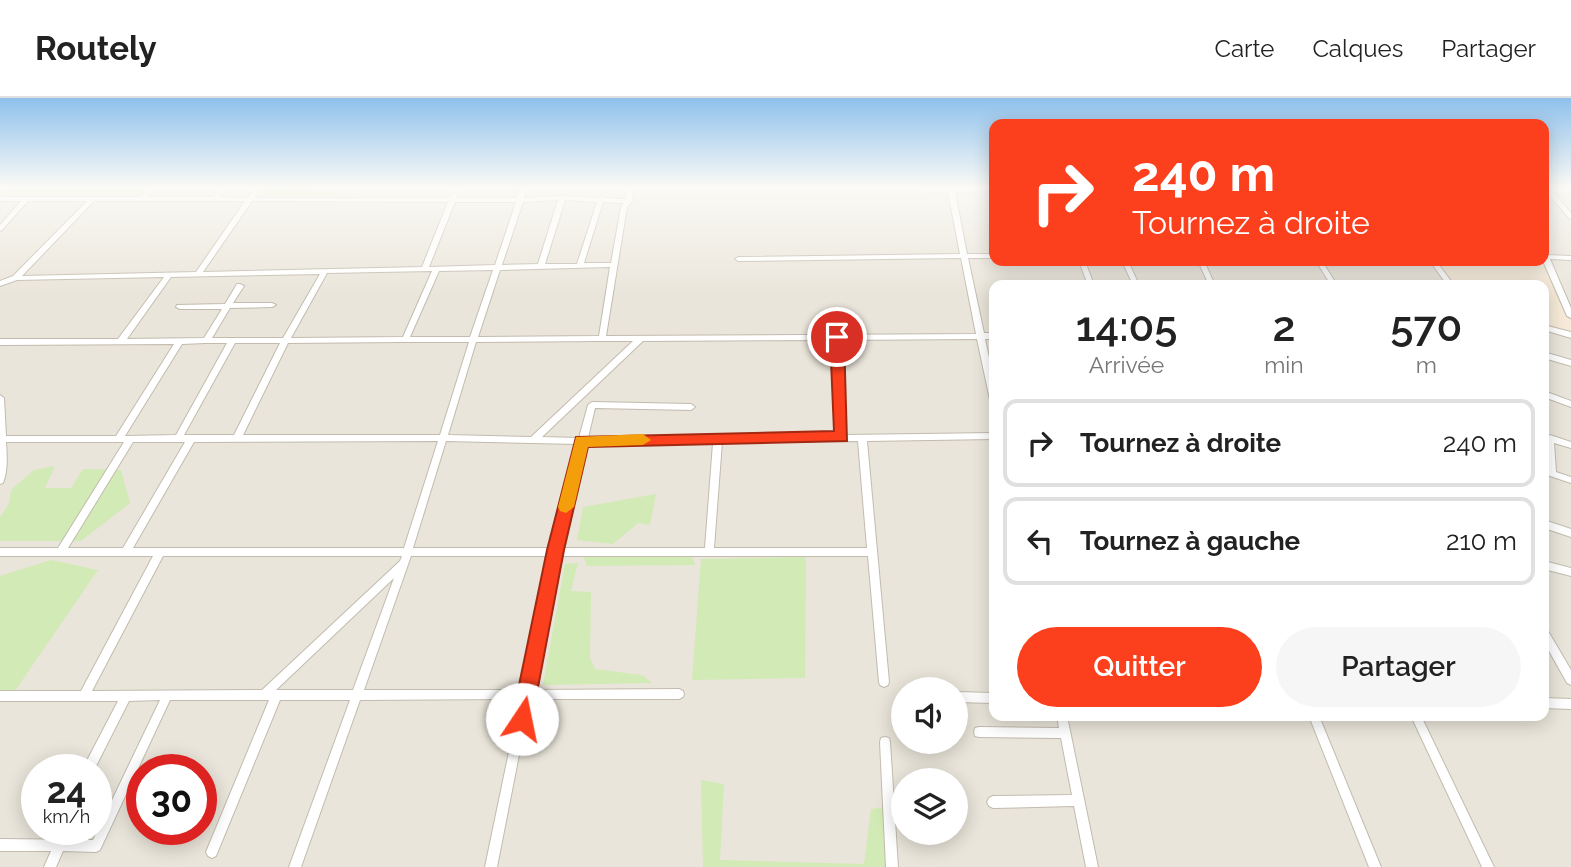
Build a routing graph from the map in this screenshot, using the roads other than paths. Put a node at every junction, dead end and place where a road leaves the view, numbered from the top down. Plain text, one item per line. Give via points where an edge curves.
1 (69, 224) edge
2 (235, 224) edge
3 (442, 224) edge
4 (512, 224) edge
5 (554, 224) edge
6 (593, 224) edge
7 (621, 224) edge
8 (958, 224) edge
9 (964, 256) junction
10 (989, 256) edge
11 (1549, 256) edge
12 (1571, 258) edge
13 (738, 259) dead end
14 (580, 265) junction
15 (613, 265) junction
16 (541, 266) junction
17 (1548, 266) edge
18 (496, 267) junction
19 (425, 269) junction
20 (436, 269) junction
21 (325, 271) junction
22 (198, 274) junction
23 (169, 275) junction
24 (16, 278) junction
25 (0, 284) edge
26 (240, 286) dead end
27 (272, 304) dead end
28 (228, 306) junction
29 (180, 307) dead end
30 (1571, 316) edge
31 (1549, 329) edge
32 (1571, 335) edge
33 (981, 336) junction
34 (989, 336) edge
35 (837, 337) junction
36 (602, 339) junction
37 (640, 339) junction
38 (405, 340) junction
39 (472, 340) junction
40 (180, 341) junction
41 (206, 341) junction
42 (232, 341) junction
43 (285, 341) junction
44 (0, 342) edge
45 (120, 342) junction
46 (1549, 356) edge
47 (1571, 363) edge
48 (989, 375) edge
49 (1549, 396) edge
50 (0, 397) edge
51 (1571, 404) edge
52 (691, 407) dead end
53 (1, 419) edge
54 (989, 436) edge
55 (841, 437) junction
56 (862, 437) junction
57 (443, 438) junction
58 (719, 438) junction
59 (1549, 438) edge
60 (3, 439) junction
61 (118, 439) junction
62 (130, 439) junction
63 (178, 439) junction
64 (191, 439) junction
65 (237, 439) junction
66 (534, 439) junction
67 (582, 441) junction
68 (1571, 445) edge
69 (1549, 473) edge
70 (1571, 480) edge
71 (0, 481) edge
72 (1549, 526) edge
73 (1571, 533) edge
74 (555, 550) junction
75 (709, 550) junction
76 (0, 552) edge
77 (61, 552) junction
78 (127, 552) junction
79 (160, 552) junction
80 (873, 552) junction
81 (404, 557) junction
82 (1549, 566) edge
83 (1571, 572) edge
84 (1549, 643) edge
85 (1571, 680) edge
86 (884, 681) dead end
87 (679, 694) dead end
88 (356, 695) junction
89 (527, 695) junction
90 (0, 696) edge
91 (84, 696) junction
92 (126, 696) junction
93 (167, 696) junction
94 (263, 696) junction
95 (276, 696) junction
96 (968, 697) edge
97 (989, 698) edge
98 (1549, 703) edge
99 (1571, 704) edge
100 (1063, 721) edge
101 (1316, 721) edge
102 (1418, 721) edge
103 (979, 732) dead end
104 (1065, 733) junction
105 (885, 742) dead end
106 (96, 754) edge
107 (1079, 800) junction
108 (993, 802) dead end
109 (0, 845) edge
110 (59, 846) junction
111 (212, 852) dead end
112 (50, 867) edge
113 (295, 867) edge
114 (491, 867) edge
115 (892, 867) edge
116 (1092, 867) edge
117 (1375, 867) edge
118 (1488, 867) edge

1 - 24 street
2 - 22 street
3 - 19 street
4 - 18 street
5 - 16 street
6 - 14 street
7 - 15 street
8 - 9 street
9 - 10 street
9 - 13 street
9 - 33 street
11 - 12 street
14 - 15 street
14 - 16 street
15 - 36 street
16 - 18 street
17 - 30 street
18 - 20 street
18 - 39 street
19 - 20 street
19 - 21 street
20 - 38 street
21 - 22 street
21 - 43 street
22 - 23 street
23 - 24 street
23 - 45 street
24 - 25 street
26 - 28 street
27 - 28 street
28 - 29 street
28 - 41 street
31 - 32 street
33 - 34 street
33 - 35 street
33 - 48 street
35 - 37 street
35 - 55 street
36 - 37 street
36 - 39 street
37 - 66 street
38 - 39 street
38 - 43 street
39 - 57 street
40 - 41 street
40 - 45 street
40 - 61 street
41 - 42 street
42 - 43 street
42 - 63 street
43 - 65 street
44 - 45 street
46 - 47 street
49 - 51 street
50 - 53 street
52 - 67 street via 592,405
53 - 60 street
54 - 56 street
55 - 56 street
55 - 58 street
56 - 80 street
57 - 65 street
57 - 66 street
57 - 81 street
58 - 67 street
58 - 75 street
59 - 68 street
60 - 61 street
60 - 71 street
61 - 62 street
62 - 63 street
62 - 77 street
63 - 64 street
64 - 65 street
64 - 78 street
66 - 67 street
67 - 74 street
69 - 70 street
72 - 73 street
74 - 75 street
74 - 81 street
74 - 89 street
75 - 80 street
76 - 77 street
77 - 78 street
78 - 79 street
79 - 81 street
79 - 91 street
80 - 86 street
81 - 88 street
81 - 94 street
82 - 83 street
84 - 85 street
87 - 89 street
88 - 89 street
88 - 95 street
88 - 113 street
89 - 114 street
90 - 91 street
91 - 92 street
92 - 93 street
92 - 106 street
93 - 94 street
93 - 110 street via 96,846
94 - 95 street
95 - 111 street
96 - 97 street
98 - 99 street
100 - 104 street
101 - 117 street
102 - 118 street
103 - 104 street
104 - 107 street
105 - 115 street
107 - 108 street
107 - 116 street
109 - 110 street
110 - 112 street

